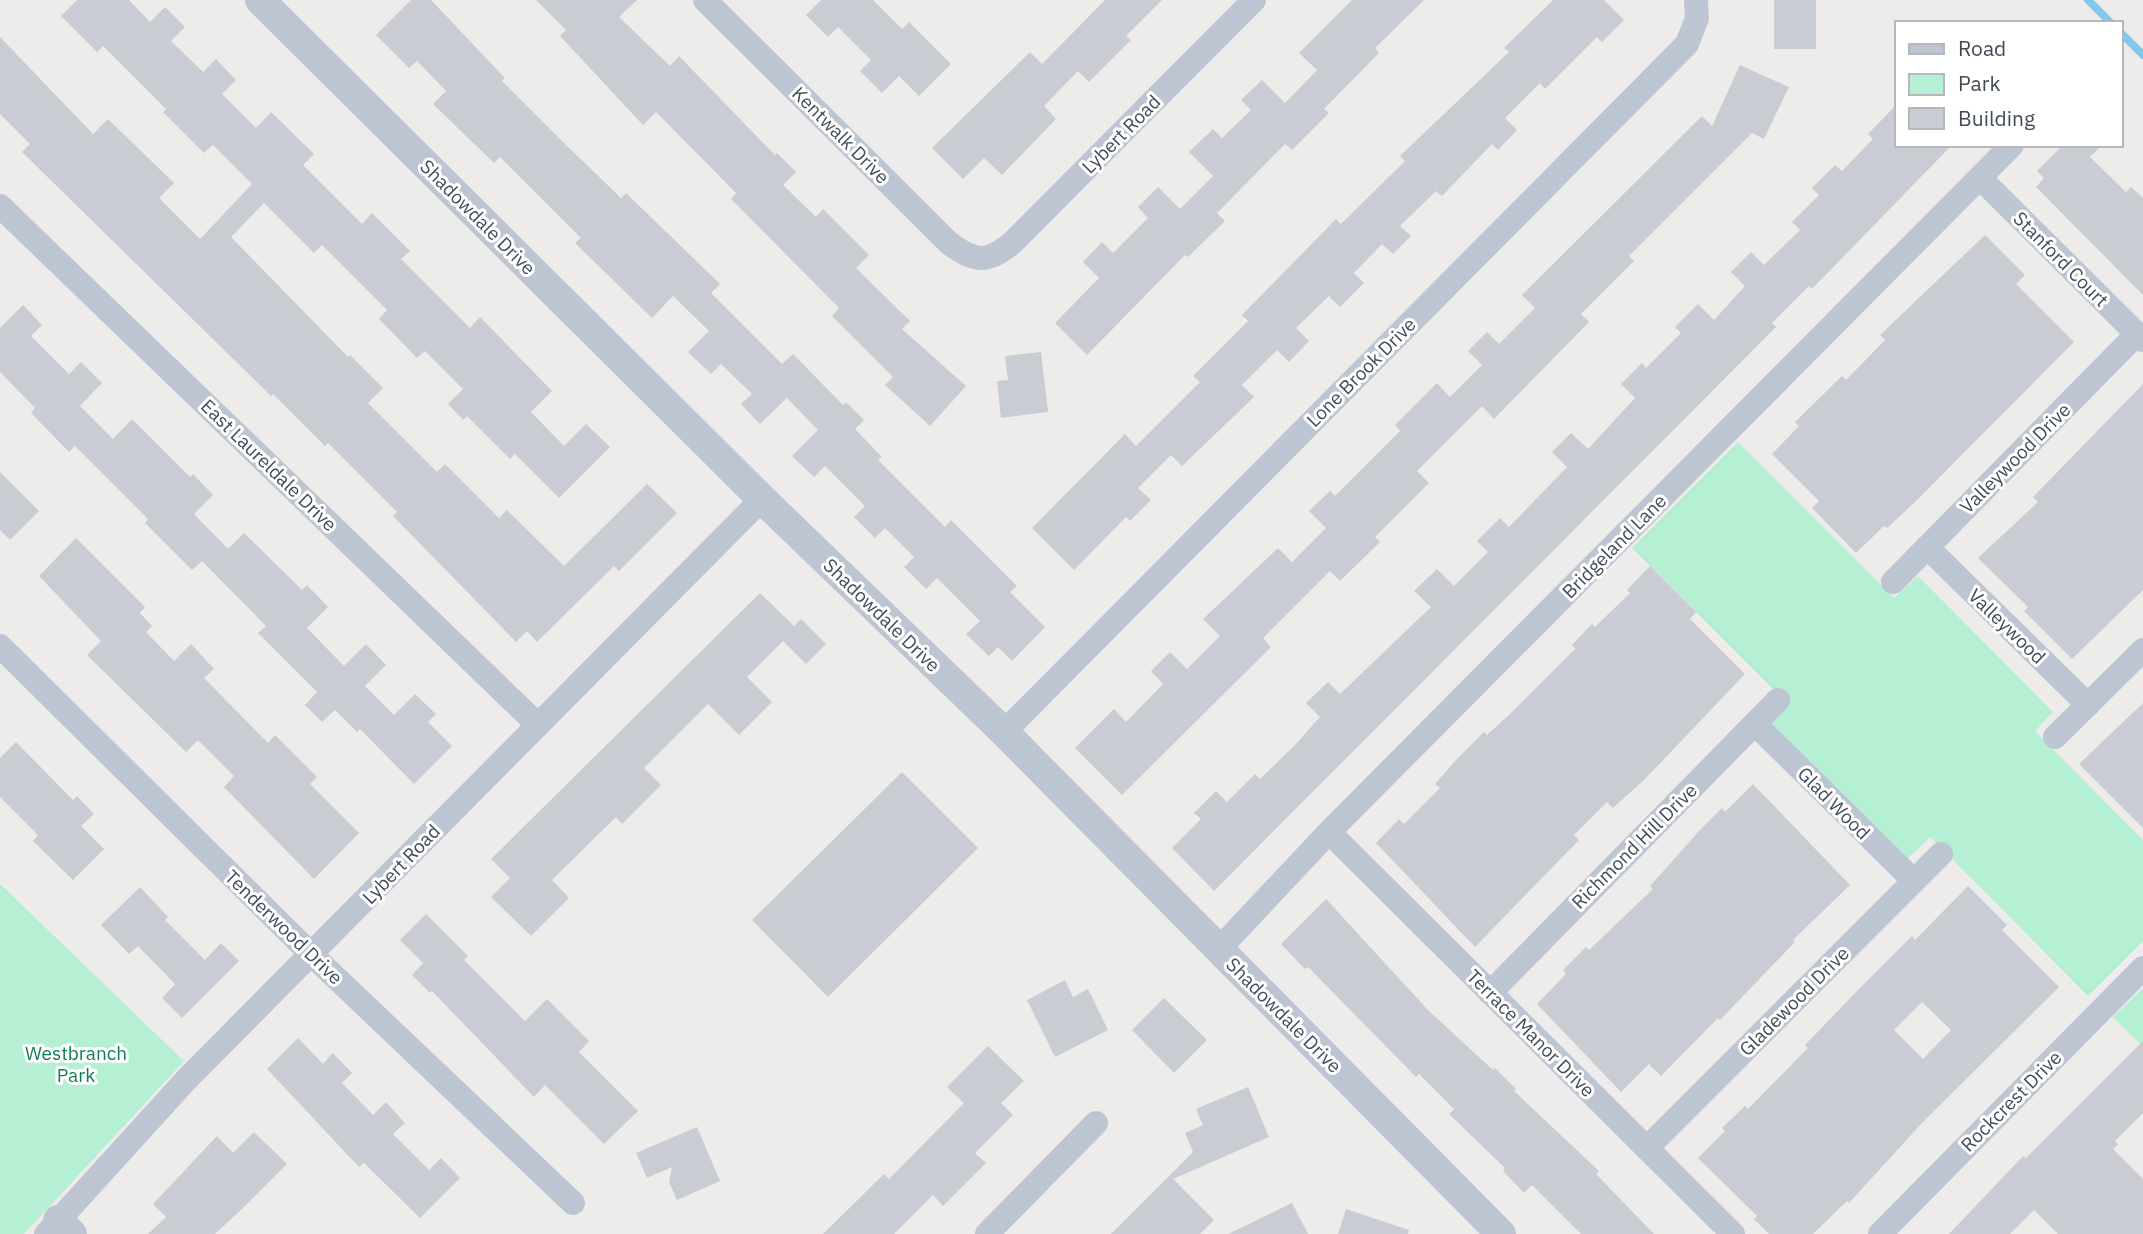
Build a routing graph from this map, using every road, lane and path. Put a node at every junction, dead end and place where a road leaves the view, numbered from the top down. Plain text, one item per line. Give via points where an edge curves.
1 (260, 0) edge
2 (705, 0) edge
3 (1254, 0) edge
4 (1696, 0) edge
5 (2010, 147) edge
6 (1980, 178) junction
7 (0, 206) edge
8 (982, 259) joint
9 (2140, 337) edge
10 (762, 499) junction
11 (1927, 547) junction
12 (1893, 582) dead end
13 (0, 646) edge
14 (2143, 650) edge
15 (1778, 700) dead end
16 (2088, 705) junction
17 (1755, 724) junction
18 (538, 725) junction
19 (1003, 732) junction
20 (2055, 737) dead end
21 (1329, 832) junction
22 (1941, 854) dead end
23 (1914, 881) junction
24 (1219, 949) junction
25 (312, 955) junction
26 (2143, 968) edge
27 (1490, 993) junction
28 (1097, 1123) dead end
29 (1647, 1148) junction
30 (573, 1203) dead end
31 (59, 1229) edge
32 (987, 1234) edge
33 (1501, 1234) edge
34 (1733, 1234) edge
35 (1880, 1234) edge

1 - 10 street, Shadowdale Drive
2 - 8 street, Kentwalk Drive via 949,243 968,257
3 - 8 street, Lybert Road via 1012,243
4 - 19 street, Lone Brook Drive via 1697,18 1688,44
5 - 6 street, Bridgeland Lane
6 - 9 street, Stanford Court
6 - 21 street, Bridgeland Lane
7 - 18 street, East Laureldale Drive
9 - 11 street, Valleywood Drive
10 - 18 street, Lybert Road
10 - 19 street, Shadowdale Drive
11 - 12 street, Valleywood Drive
11 - 16 street, Valleywood
13 - 25 street, Tenderwood Drive
14 - 16 street
15 - 17 street, Richmond Hill Drive
16 - 20 street
17 - 23 street, Glad Wood
17 - 27 street, Richmond Hill Drive
18 - 25 street, Lybert Road
19 - 24 street, Shadowdale Drive
21 - 24 street, Bridgeland Lane
21 - 27 street, Terrace Manor Drive
22 - 23 street, Gladewood Drive
23 - 29 street, Gladewood Drive
24 - 33 street, Shadowdale Drive
25 - 30 street, Tenderwood Drive
25 - 31 street, Lybert Road via 186,1080
26 - 35 street, Rockcrest Drive
27 - 29 street, Terrace Manor Drive
28 - 32 street
29 - 34 street, Terrace Manor Drive

